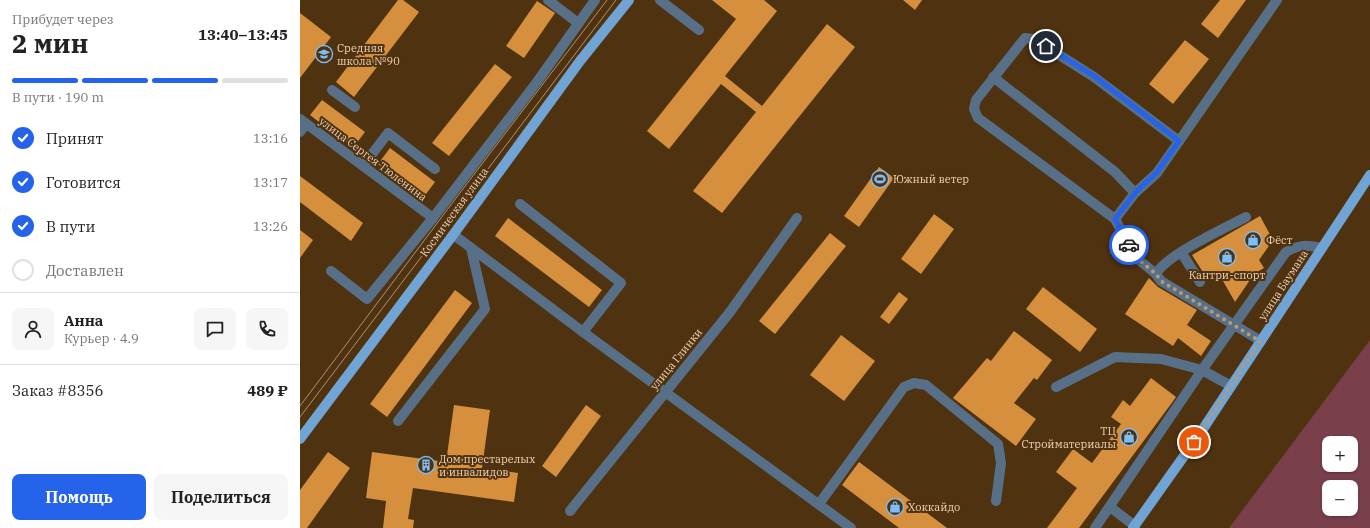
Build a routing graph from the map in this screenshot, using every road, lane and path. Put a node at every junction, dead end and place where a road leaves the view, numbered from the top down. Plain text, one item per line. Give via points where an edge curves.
1 (548, 0) edge
2 (595, 0) edge
3 (629, 0) edge
4 (660, 0) edge
5 (1278, 0) edge
6 (578, 23) junction
7 (699, 30) dead end
8 (993, 77) junction
9 (332, 90) dead end
10 (355, 108) dead end
11 (302, 125) edge
12 (1179, 141) junction
13 (363, 166) junction
14 (435, 169) dead end
15 (1370, 175) edge
16 (1135, 193) junction
17 (520, 204) dead end
18 (1246, 217) dead end
19 (432, 218) junction
20 (797, 218) dead end
21 (1115, 219) junction
22 (453, 235) junction
23 (472, 248) junction
24 (1322, 248) junction
25 (1181, 252) junction
26 (331, 271) dead end
27 (1156, 274) junction
28 (1200, 282) dead end
29 (1234, 326) junction
30 (583, 332) junction
31 (1260, 341) junction
32 (1202, 370) junction
33 (1231, 386) junction
34 (1056, 387) dead end
35 (665, 391) junction
36 (398, 421) dead end
37 (300, 439) edge
38 (996, 502) dead end
39 (819, 504) junction
40 (1110, 507) junction
41 (570, 511) dead end
42 (1134, 527) edge
43 (851, 528) edge
44 (1095, 528) edge

1 - 6 street
2 - 6 street, Космическая улица
3 - 22 main road, Космическая улица via 580,61
4 - 7 street
5 - 12 street
6 - 19 street, Космическая улица via 532,88
8 - 12 street via 1025,38 1034,39 1094,76
8 - 16 street via 1115,172
8 - 21 street via 976,100 974,109 978,118
9 - 10 street
11 - 13 street, улица Сергея Тюленина
12 - 16 street via 1157,172
13 - 14 street via 388,133
13 - 19 street, улица Сергея Тюленина
15 - 24 main road, улица Баумана
16 - 21 street
17 - 30 street via 621,283
18 - 25 street
19 - 26 street, Космическая улица via 368,299
20 - 35 street, улица Глинки via 730,312
21 - 27 street via 1139,260
22 - 23 street
22 - 37 main road, Космическая улица
23 - 30 street
23 - 36 street via 485,309
24 - 29 street via 1296,246 1286,252
24 - 31 main road, улица Баумана
25 - 27 street via 1159,268
25 - 28 street
27 - 29 street via 1161,281
29 - 31 street
29 - 32 street
30 - 35 street
31 - 33 main road, улица Баумана
32 - 33 street
32 - 34 street via 1161,358 1114,357
32 - 40 street
33 - 42 main road, улица Баумана
35 - 39 street
35 - 41 street, улица Глинки
38 - 39 street via 1001,463 998,444 926,385 914,383 904,387
39 - 43 street
40 - 42 street
40 - 44 street

